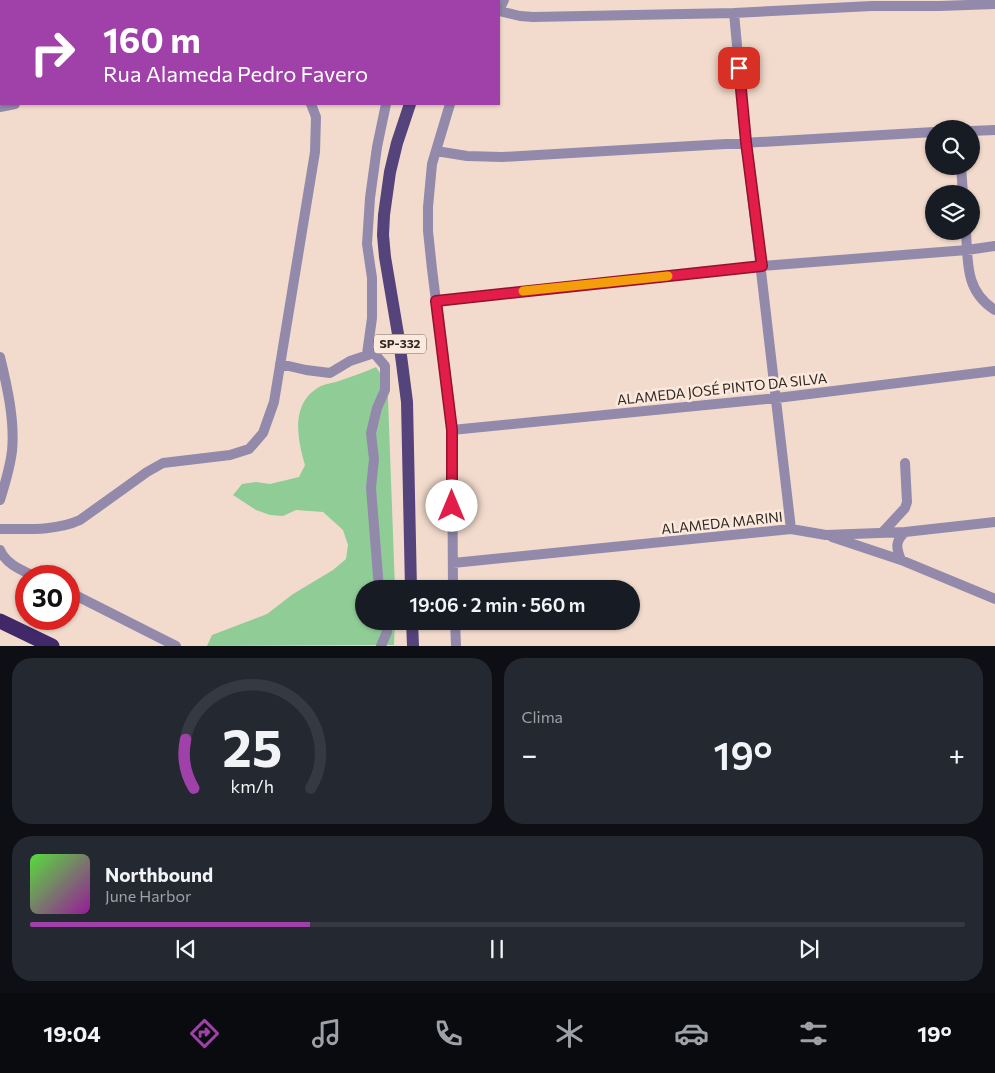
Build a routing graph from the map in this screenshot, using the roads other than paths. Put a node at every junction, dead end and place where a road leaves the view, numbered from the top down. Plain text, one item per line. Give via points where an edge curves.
1 (872, 3) edge
2 (995, 4) edge
3 (500, 10) edge
4 (734, 13) junction
5 (311, 105) edge
6 (386, 105) edge
7 (410, 105) edge
8 (449, 105) edge
9 (995, 130) edge
10 (980, 131) edge
11 (925, 132) edge
12 (746, 142) junction
13 (436, 151) junction
14 (966, 240) edge
15 (995, 246) edge
16 (967, 250) junction
17 (762, 266) junction
18 (436, 301) junction
19 (995, 310) edge
20 (367, 354) junction
21 (0, 357) edge
22 (280, 364) junction
23 (995, 371) edge
24 (777, 398) junction
25 (452, 430) junction
26 (905, 463) dead end
27 (0, 500) edge
28 (995, 522) edge
29 (0, 529) edge
30 (791, 529) junction
31 (904, 532) junction
32 (882, 533) junction
33 (826, 535) junction
34 (0, 550) edge
35 (901, 560) junction
36 (453, 563) junction
37 (15, 567) edge
38 (378, 580) edge
39 (411, 580) edge
40 (454, 580) edge
41 (80, 598) edge
42 (995, 598) edge
43 (0, 621) edge
44 (387, 630) edge
45 (412, 630) edge
46 (455, 630) edge
47 (52, 646) edge
48 (176, 646) edge
49 (381, 646) edge
50 (413, 646) edge
51 (456, 646) edge

1 - 2 street
1 - 4 street
3 - 4 street via 533,17
4 - 12 street
5 - 22 street via 316,117 315,152
6 - 20 street via 369,217 367,244 372,278 372,318
7 - 39 main road, SP-332 via 390,172 383,235 407,402
8 - 13 street
9 - 10 street
11 - 12 street
12 - 13 street via 502,157
12 - 17 street
13 - 18 street via 428,215
14 - 16 street
15 - 16 street
16 - 17 street
16 - 19 street via 971,282 978,295
17 - 18 street
17 - 24 street
18 - 25 street
20 - 22 street via 330,373
20 - 38 street via 374,353 385,366 385,390 371,433 374,460 371,488
21 - 27 street via 11,417 12,449
22 - 29 street via 274,402 263,433 249,449 163,463 70,524
23 - 24 street, ALAMEDA JOSÉ PINTO DA SILVA
24 - 25 street, ALAMEDA JOSÉ PINTO DA SILVA
24 - 30 street
25 - 36 street
26 - 32 street via 907,502
28 - 31 street, ALAMEDA MARINI
30 - 33 street, ALAMEDA MARINI
30 - 36 street, ALAMEDA MARINI
31 - 32 street, ALAMEDA MARINI
31 - 35 street via 896,541
32 - 33 street, ALAMEDA MARINI
33 - 35 street
34 - 37 street
35 - 42 street
36 - 40 street
41 - 48 street
43 - 47 highway
44 - 49 street
45 - 50 main road
46 - 51 street

